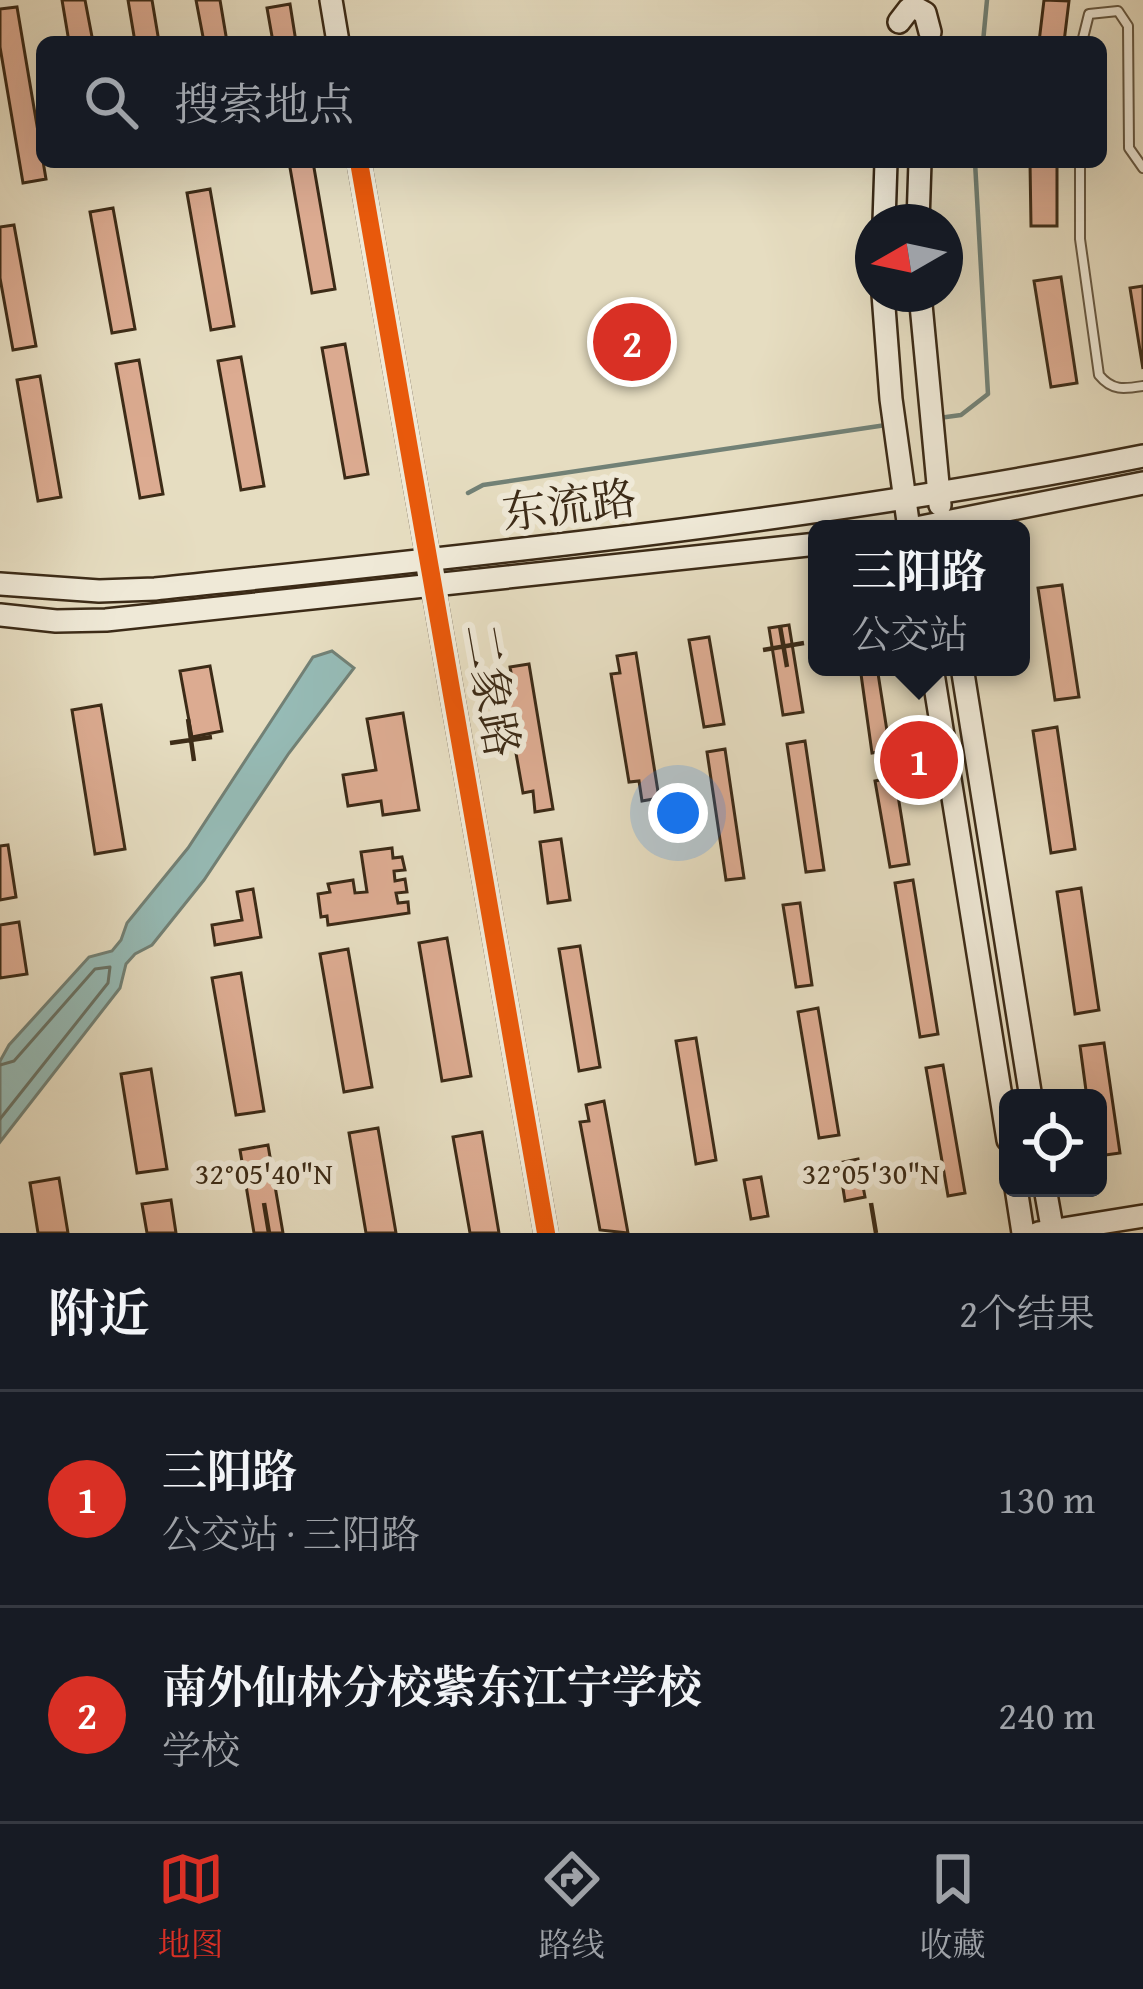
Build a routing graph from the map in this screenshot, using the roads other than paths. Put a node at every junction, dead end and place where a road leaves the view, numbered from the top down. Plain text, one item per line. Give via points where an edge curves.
1 (331, 0) edge
2 (934, 0) edge
3 (1103, 5) edge
4 (899, 21) edge
5 (337, 36) edge
6 (929, 36) edge
7 (929, 36) edge
8 (1084, 36) edge
9 (359, 168) edge
10 (886, 168) edge
11 (920, 168) edge
12 (1080, 168) edge
13 (1143, 168) edge
14 (885, 204) edge
15 (919, 204) edge
16 (885, 312) edge
17 (921, 312) edge
18 (1143, 386) edge
19 (1143, 456) edge
20 (1143, 483) edge
21 (939, 494) junction
22 (904, 499) junction
23 (908, 520) edge
24 (941, 520) edge
25 (970, 520) edge
26 (808, 545) edge
27 (429, 560) junction
28 (0, 584) edge
29 (434, 587) junction
30 (0, 615) edge
31 (933, 676) edge
32 (963, 676) edge
33 (1000, 1089) edge
34 (1030, 1089) edge
35 (1017, 1197) edge
36 (1045, 1197) edge
37 (1143, 1216) edge
38 (1047, 1232) edge
39 (546, 1233) edge
40 (1023, 1233) edge

1 - 5 main road
2 - 6 main road
3 - 8 lane via 1089,14
3 - 13 lane via 1128,26 1129,148
4 - 7 main road via 916,8 925,13
9 - 27 main road, 二象路
10 - 14 main road
11 - 15 main road
12 - 18 lane via 1080,239 1099,375 1122,390
16 - 22 main road
17 - 21 main road
19 - 21 main road, 东流路
20 - 25 main road
21 - 22 main road, 东流路
21 - 24 main road
22 - 23 main road
22 - 27 main road, 东流路
26 - 29 main road, 东流路
27 - 28 main road, 东流路 via 155,589
27 - 29 main road, 二象路
29 - 30 main road, 东流路 via 106,620
29 - 39 main road, 二象路
31 - 33 main road
32 - 34 main road
35 - 40 main road
36 - 38 main road
37 - 38 main road

